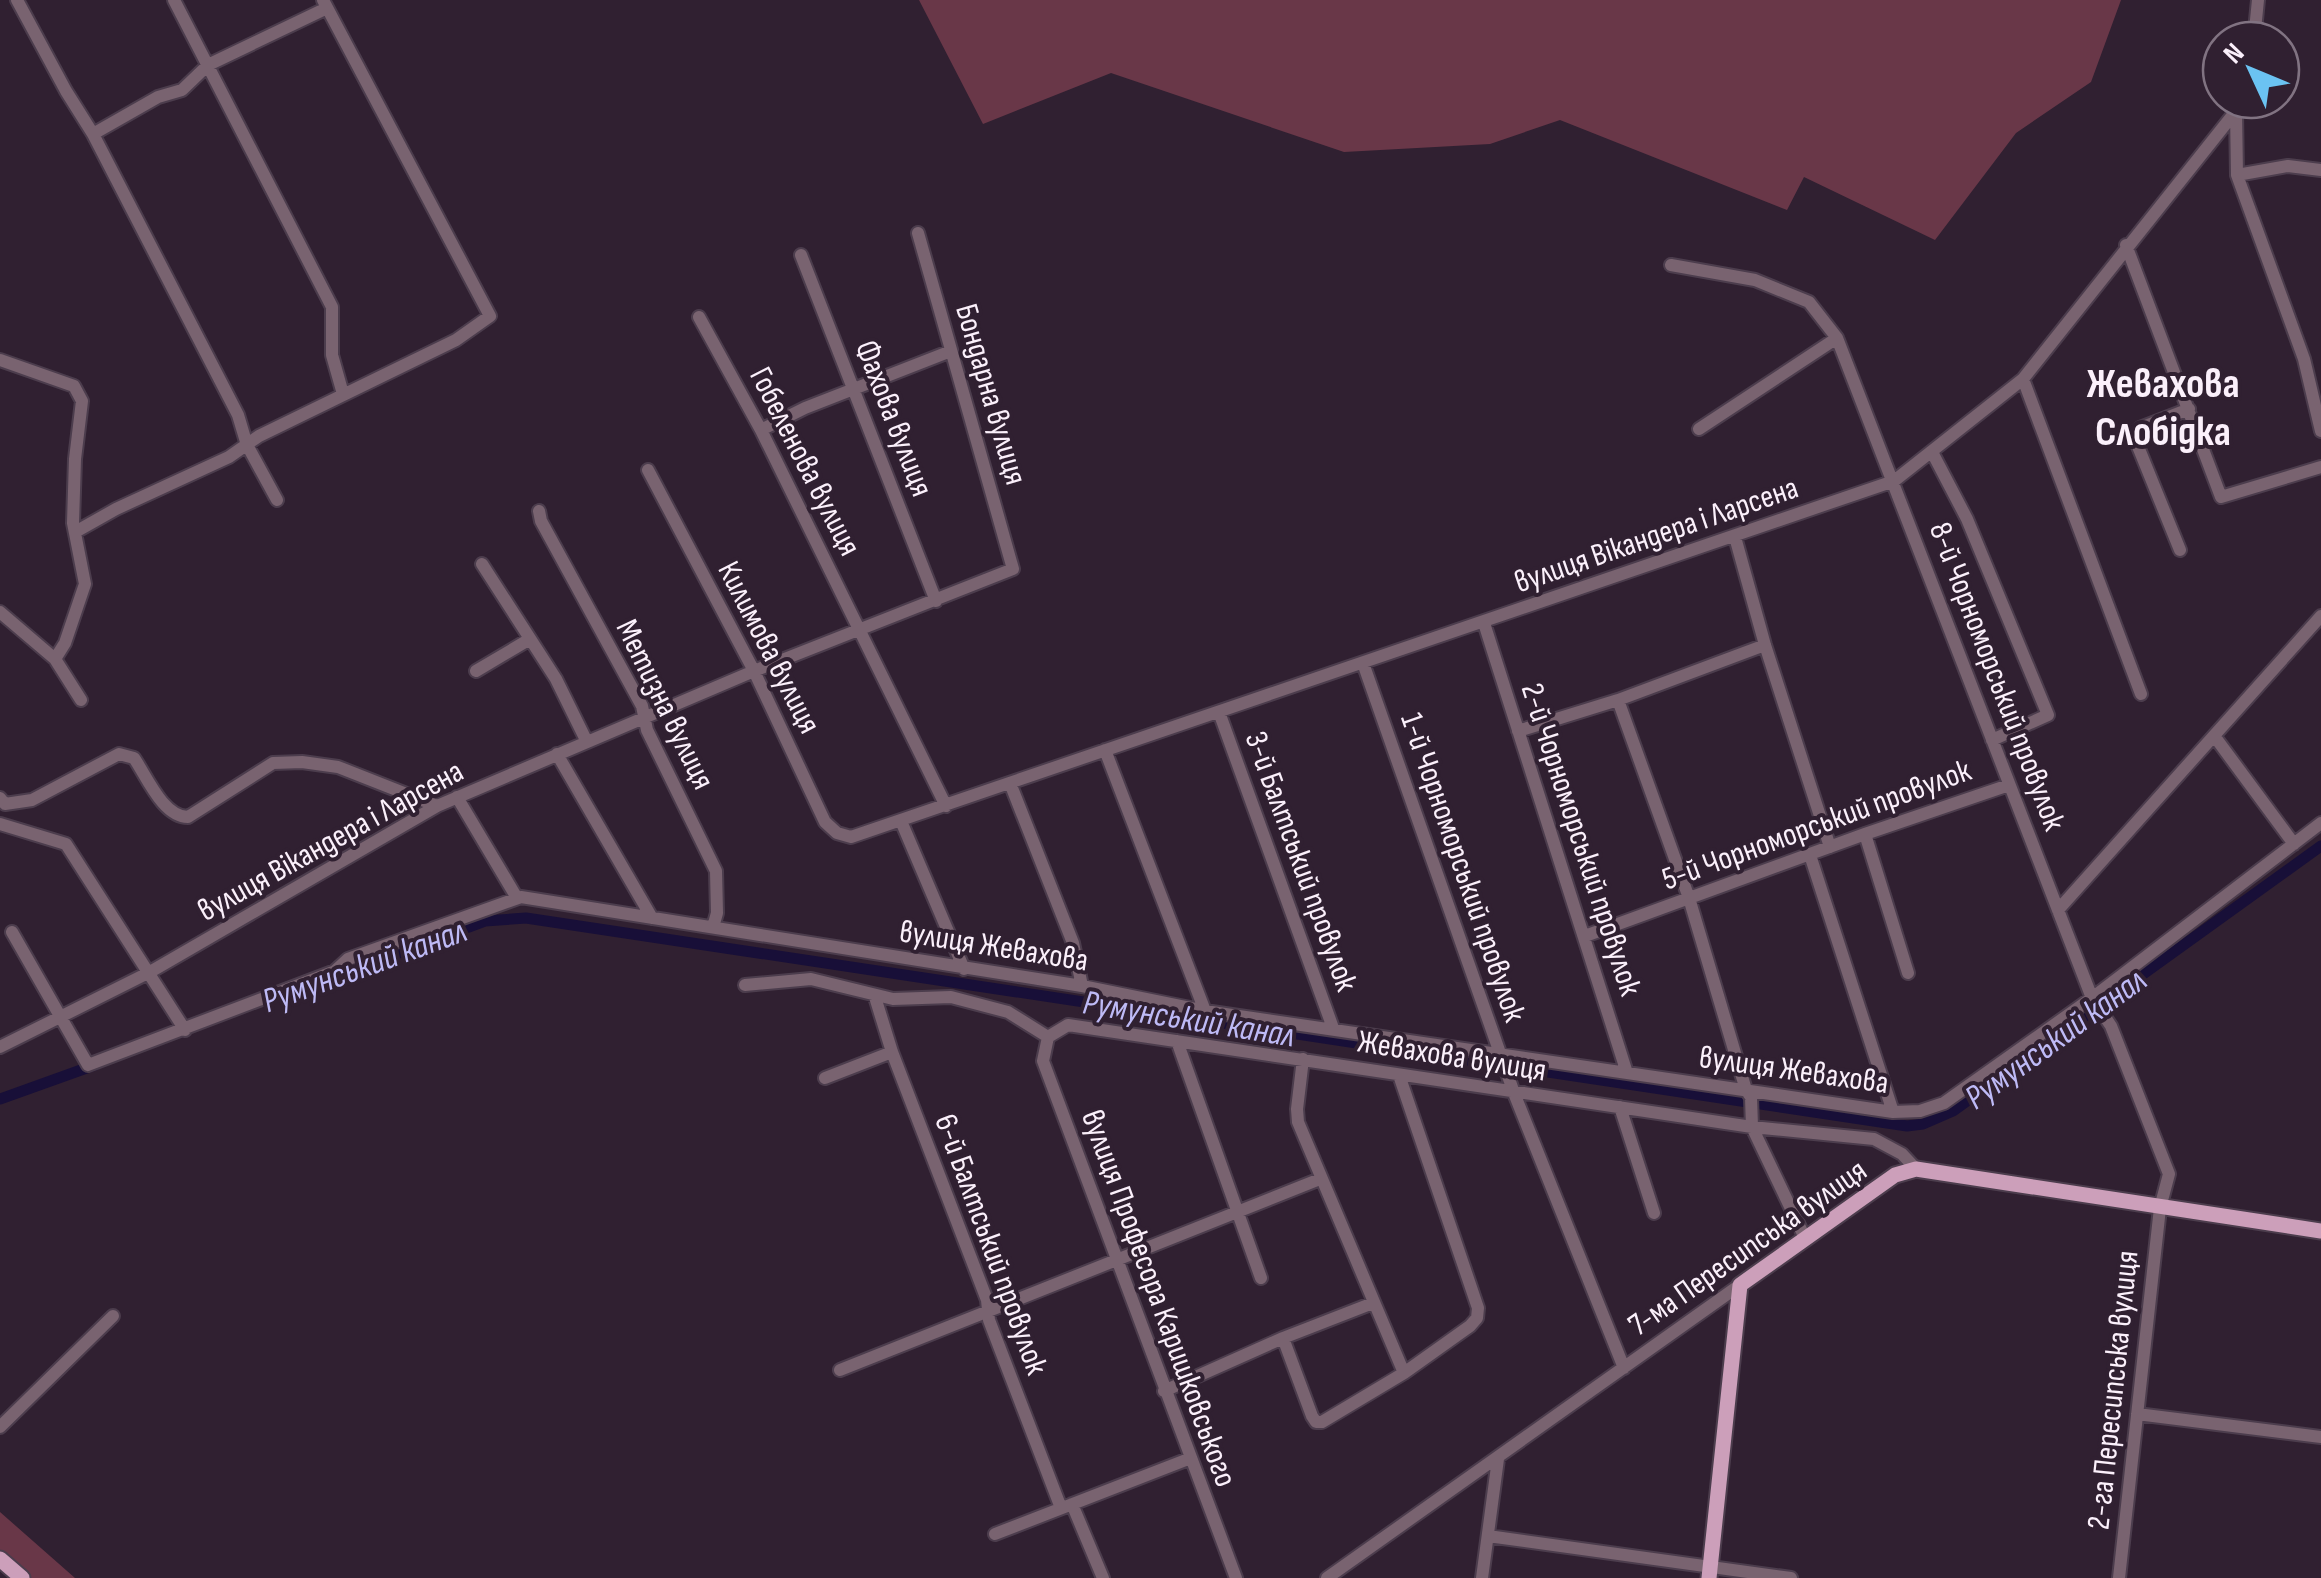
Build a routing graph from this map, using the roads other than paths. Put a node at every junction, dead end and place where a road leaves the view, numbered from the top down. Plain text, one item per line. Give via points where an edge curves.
1 (18, 0) edge
2 (174, 0) edge
3 (325, 4) edge
4 (208, 65) junction
5 (2227, 120) edge
6 (2238, 120) edge
7 (94, 134) junction
8 (2321, 170) edge
9 (2237, 176) junction
10 (918, 233) dead end
11 (2126, 246) junction
12 (801, 255) dead end
13 (1671, 265) dead end
14 (698, 317) dead end
15 (1837, 338) junction
16 (951, 351) junction
17 (0, 360) edge
18 (2023, 379) junction
19 (854, 388) junction
20 (343, 394) junction
21 (2189, 409) junction
22 (1699, 429) dead end
23 (761, 430) junction
24 (2321, 432) edge
25 (247, 445) junction
26 (1932, 452) junction
27 (2321, 466) edge
28 (648, 470) dead end
29 (1894, 481) junction
30 (277, 500) dead end
31 (539, 511) dead end
32 (77, 531) junction
33 (1735, 537) junction
34 (2180, 550) dead end
35 (482, 564) dead end
36 (1014, 569) joint
37 (936, 602) junction
38 (0, 612) edge
39 (2321, 616) edge
40 (1484, 623) junction
41 (862, 631) junction
42 (530, 638) junction
43 (1765, 644) junction
44 (55, 659) junction
45 (1363, 663) junction
46 (476, 671) dead end
47 (754, 671) junction
48 (2141, 694) dead end
49 (81, 700) dead end
50 (1618, 700) junction
51 (1219, 712) junction
52 (645, 717) junction
53 (1518, 731) junction
54 (2215, 737) junction
55 (1992, 740) junction
56 (587, 742) junction
57 (1105, 750) junction
58 (557, 754) junction
59 (1010, 782) junction
60 (2009, 785) junction
61 (457, 797) junction
62 (0, 798) edge
63 (436, 806) junction
64 (946, 806) junction
65 (901, 821) junction
66 (2321, 823) edge
67 (0, 824) edge
68 (1864, 834) junction
69 (852, 837) joint
70 (2294, 844) junction
71 (1830, 847) junction
72 (1810, 855) junction
73 (516, 898) junction
74 (1689, 898) junction
75 (2058, 910) junction
76 (652, 918) junction
77 (713, 927) junction
78 (12, 932) dead end
79 (1585, 936) junction
80 (964, 969) junction
81 (150, 972) junction
82 (1908, 973) dead end
83 (745, 986) dead end
84 (1082, 986) junction
85 (874, 996) junction
86 (2092, 998) junction
87 (1205, 1011) junction
88 (60, 1018) junction
89 (1333, 1028) junction
90 (185, 1030) junction
91 (1048, 1036) junction
92 (1177, 1040) junction
93 (0, 1047) edge
94 (892, 1052) junction
95 (1303, 1059) junction
96 (1503, 1059) junction
97 (1627, 1073) junction
98 (1399, 1074) junction
99 (825, 1078) dead end
100 (1513, 1090) junction
101 (1748, 1094) junction
102 (1620, 1107) junction
103 (1893, 1112) junction
104 (1752, 1124) junction
105 (1916, 1169) junction
106 (1320, 1179) junction
107 (2160, 1208) junction
108 (1235, 1212) junction
109 (1654, 1213) dead end
110 (2321, 1231) edge
111 (1805, 1238) junction
112 (1116, 1260) junction
113 (1261, 1278) dead end
114 (1740, 1285) junction
115 (1374, 1304) junction
116 (988, 1310) junction
117 (113, 1316) dead end
118 (1282, 1338) junction
119 (1624, 1368) junction
120 (840, 1370) dead end
121 (1404, 1373) junction
122 (1164, 1391) junction
123 (2136, 1414) junction
124 (0, 1427) edge
125 (2321, 1437) edge
126 (1190, 1458) junction
127 (1498, 1459) junction
128 (1067, 1506) junction
129 (995, 1534) dead end
130 (1488, 1536) junction
131 (0, 1559) edge
132 (1710, 1573) edge
133 (22, 1578) edge
134 (1103, 1578) edge
135 (1236, 1578) edge
136 (1328, 1578) edge
137 (1482, 1578) edge
138 (1791, 1578) edge
139 (2119, 1578) edge

1 - 7 street
2 - 4 street
3 - 4 street
3 - 20 street via 490,316 456,340
4 - 7 street via 182,90
4 - 20 street via 332,308 332,355
5 - 11 street, вулиця Вікандера і Ларсена
6 - 9 street
7 - 25 street via 238,415
8 - 9 street via 2288,166
9 - 24 street via 2304,359
10 - 16 street, Бондарна вулиця
11 - 18 street, вулиця Вікандера і Ларсена
11 - 21 street
12 - 19 street, Фахова вулиця
13 - 15 street, 8-й Чорноморський провулок via 1755,280 1809,302
14 - 23 street, Гобеленова вулиця
15 - 22 street
15 - 29 street, 8-й Чорноморський провулок
16 - 19 street
16 - 36 street, Бондарна вулиця
17 - 32 street via 74,386 82,401 73,484
18 - 26 street, вулиця Вікандера і Ларсена
18 - 48 street
19 - 23 street
19 - 37 street, Фахова вулиця
20 - 25 street
21 - 27 street via 2221,497
21 - 34 street via 2140,428 2135,438
23 - 41 street, Гобеленова вулиця
25 - 30 street
25 - 32 street
26 - 29 street, вулиця Вікандера і Ларсена
26 - 55 street via 2048,715
28 - 47 street, Килимова вулиця
29 - 33 street, вулиця Вікандера і Ларсена
29 - 55 street, 8-й Чорноморський провулок
31 - 52 street, Метизна вулиця
32 - 44 street via 85,584
33 - 40 street, вулиця Вікандера і Ларсена
33 - 43 street
35 - 42 street
36 - 37 street, вулиця Вікандера і Ларсена
37 - 41 street, вулиця Вікандера і Ларсена
38 - 44 street
39 - 54 street
40 - 45 street, вулиця Вікандера і Ларсена
40 - 53 street, 2-й Чорноморський провулок
41 - 47 street, вулиця Вікандера і Ларсена
41 - 64 street
42 - 46 street
42 - 56 street
43 - 50 street
43 - 71 street
44 - 49 street
45 - 51 street, вулиця Вікандера і Ларсена
45 - 96 street, 1-й Чорноморський провулок
47 - 52 street, вулиця Вікандера і Ларсена
47 - 69 street, Килимова вулиця via 826,822
50 - 53 street
50 - 74 street
51 - 57 street, вулиця Вікандера і Ларсена
51 - 89 street, 3-й Балтський провулок
52 - 56 street, вулиця Вікандера і Ларсена
52 - 77 street, Метизна вулиця via 716,871
53 - 79 street, 2-й Чорноморський провулок
54 - 70 street
54 - 75 street
55 - 60 street, 8-й Чорноморський провулок
56 - 58 street, вулиця Вікандера і Ларсена
57 - 59 street, вулиця Вікандера і Ларсена
57 - 87 street
58 - 61 street, вулиця Вікандера і Ларсена
58 - 76 street
59 - 64 street, вулиця Вікандера і Ларсена
59 - 84 street
60 - 68 street, 5-й Чорноморський провулок
60 - 75 street, 8-й Чорноморський провулок
61 - 63 street, вулиця Вікандера і Ларсена
61 - 73 street
62 - 63 street via 6,804 32,800 126,754 179,817 273,763 338,767
63 - 81 street, вулиця Вікандера і Ларсена
64 - 65 street, вулиця Вікандера і Ларсена
65 - 69 street, вулиця Вікандера і Ларсена
65 - 80 street
66 - 70 street
67 - 81 street via 66,844
68 - 71 street, 5-й Чорноморський провулок
68 - 82 street
70 - 86 street
71 - 72 street, 5-й Чорноморський провулок
72 - 74 street, 5-й Чорноморський провулок
72 - 103 street
73 - 76 street, вулиця Жевахова
73 - 90 street, вулиця Жевахова via 348,959 335,971
74 - 79 street, 5-й Чорноморський провулок
74 - 101 street
75 - 86 street, 8-й Чорноморський провулок
76 - 77 street, вулиця Жевахова
77 - 80 street, вулиця Жевахова
78 - 88 street
79 - 97 street, 2-й Чорноморський провулок
80 - 84 street, вулиця Жевахова
81 - 88 street, вулиця Вікандера і Ларсена
81 - 90 street
83 - 85 street via 811,979
84 - 87 street, вулиця Жевахова
85 - 91 street via 951,998 1008,1012
85 - 94 street, 6-й Балтський провулок
86 - 103 street, вулиця Жевахова via 1944,1103
86 - 107 street, 8-й Чорноморський провулок via 2112,1026 2169,1174
87 - 89 street, вулиця Жевахова
88 - 90 street, вулиця Жевахова via 88,1065
88 - 93 street, вулиця Вікандера і Ларсена
89 - 96 street, вулиця Жевахова
91 - 92 street, Жевахова вулиця via 1068,1025
91 - 112 street, вулиця Професора Каришковського via 1043,1060
92 - 95 street, Жевахова вулиця
92 - 108 street
94 - 99 street
94 - 116 street, 6-й Балтський провулок
95 - 98 street, Жевахова вулиця
95 - 106 street via 1296,1108
96 - 97 street, вулиця Жевахова
96 - 100 street, 1-й Чорноморський провулок
97 - 101 street, вулиця Жевахова
98 - 100 street, Жевахова вулиця
98 - 121 street via 1478,1308 1470,1326
100 - 102 street, Жевахова вулиця
100 - 119 street, 1-й Чорноморський провулок
101 - 103 street, вулиця Жевахова
101 - 104 street
102 - 104 street, Жевахова вулиця
102 - 109 street
104 - 105 street, Жевахова вулиця via 1874,1139
104 - 111 street
105 - 107 main road, 7-ма Пересипська вулиця
105 - 111 main road, 7-ма Пересипська вулиця via 1895,1175
106 - 108 street
106 - 115 street
107 - 110 main road, 7-ма Пересипська вулиця
107 - 123 street, 2-га Пересипська вулиця
108 - 112 street
108 - 113 street
111 - 114 main road, 7-ма Пересипська вулиця
112 - 116 street
112 - 122 street, вулиця Професора Каришковського
114 - 119 street, 7-ма Пересипська вулиця
114 - 132 main road
115 - 118 street
115 - 121 street
116 - 120 street
116 - 128 street, 6-й Балтський провулок
117 - 124 street
118 - 121 street via 1316,1422
118 - 122 street
119 - 127 street, 7-ма Пересипська вулиця
122 - 126 street, вулиця Професора Каришковського
123 - 125 street
123 - 139 street, 2-га Пересипська вулиця
126 - 128 street
126 - 135 street, вулиця Професора Каришковського
127 - 130 street
127 - 136 street, 7-ма Пересипська вулиця
128 - 129 street
128 - 134 street, 6-й Балтський провулок
130 - 132 street
130 - 137 street
131 - 133 main road
132 - 138 street

